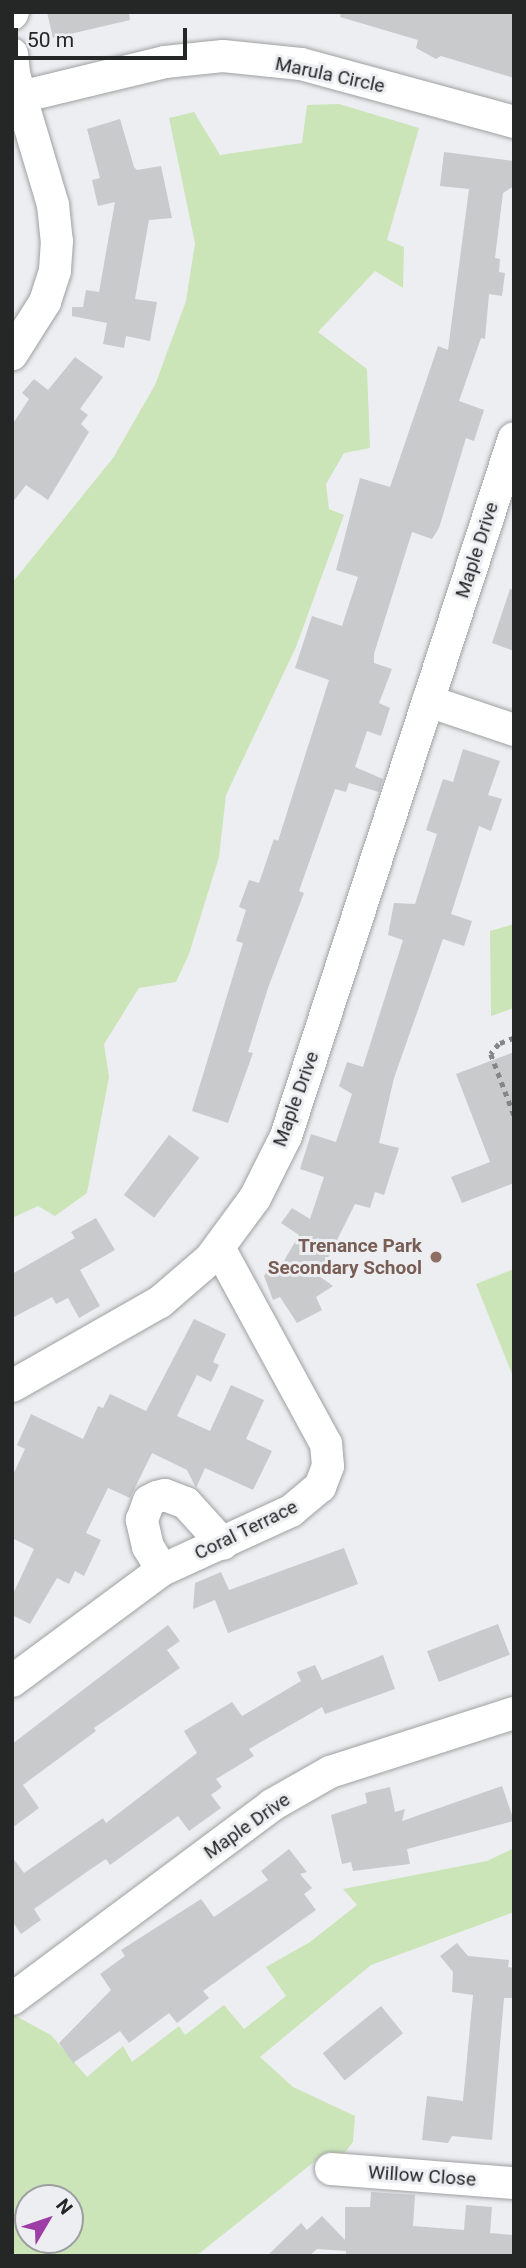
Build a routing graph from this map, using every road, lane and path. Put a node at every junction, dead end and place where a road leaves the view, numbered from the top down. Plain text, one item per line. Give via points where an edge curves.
1 (12, 54) edge
2 (16, 98) edge
3 (514, 122) edge
4 (12, 354) edge
5 (514, 438) edge
6 (428, 701) junction
7 (514, 730) edge
8 (514, 1038) edge
9 (514, 1115) edge
10 (219, 1248) junction
11 (12, 1386) edge
12 (223, 1544) junction
13 (162, 1570) junction
14 (14, 1675) edge
15 (514, 1713) edge
16 (12, 1999) edge
17 (331, 2169) dead end
18 (514, 2183) edge

1 - 2 street
2 - 3 street, Marula Circle via 165,62 223,56 301,64
2 - 4 street via 53,205 57,241 55,271 45,302
5 - 6 street, Maple Drive
6 - 7 street
6 - 10 street, Maple Drive via 286,1136 255,1198
8 - 9 path via 499,1044 491,1054
10 - 11 street, Maple Drive via 160,1302
10 - 12 street, Coral Terrace via 314,1420 326,1444 328,1465 320,1487 291,1511
12 - 13 street, Coral Terrace
12 - 13 street via 186,1503 165,1494 157,1497 149,1501 142,1520 148,1547
13 - 14 street, Coral Terrace
15 - 16 street, Maple Drive via 318,1779 272,1805
17 - 18 street, Willow Close

